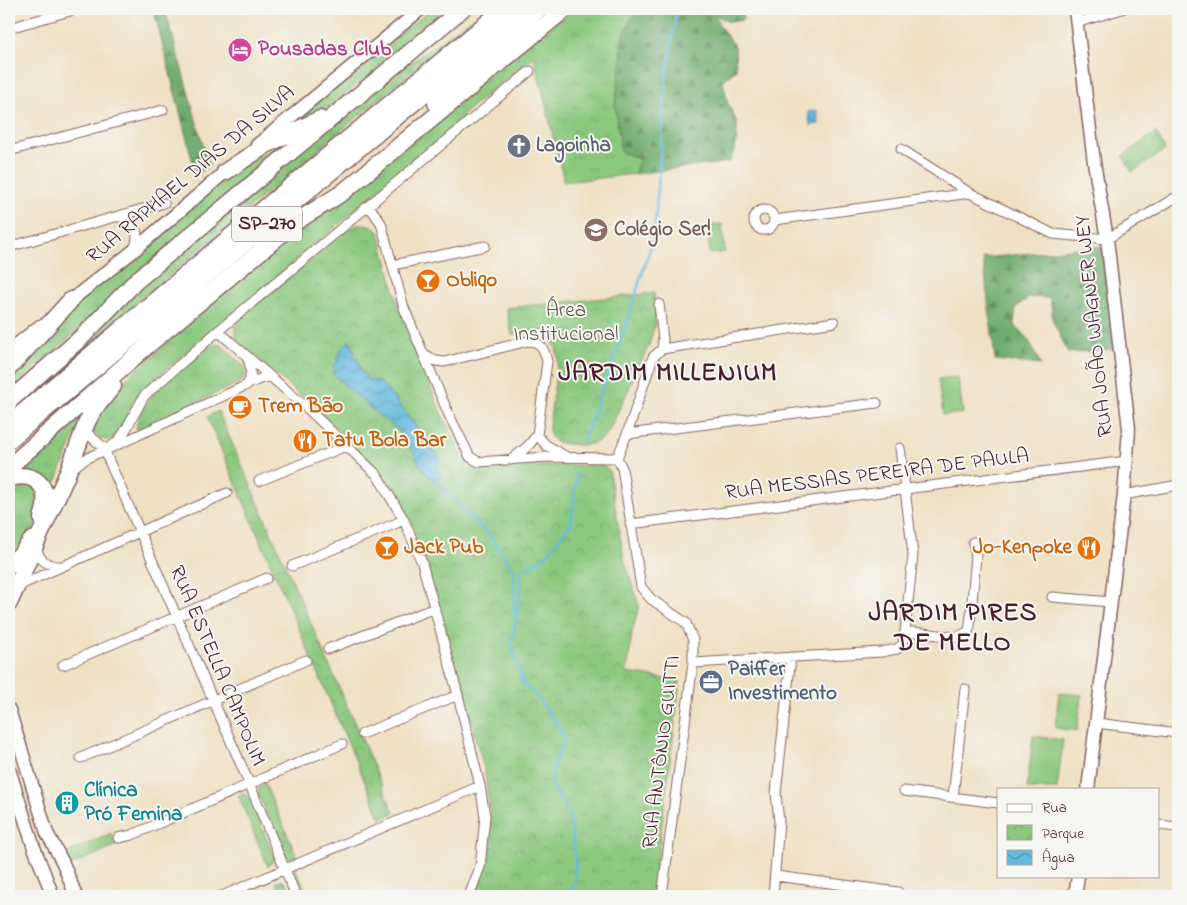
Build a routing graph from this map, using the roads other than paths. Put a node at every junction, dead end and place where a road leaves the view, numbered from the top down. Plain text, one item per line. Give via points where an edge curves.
1 (78, 9) edge
2 (421, 9) edge
3 (462, 9) edge
4 (504, 9) edge
5 (526, 9) edge
6 (539, 9) edge
7 (565, 9) edge
8 (1075, 9) edge
9 (1122, 9) edge
10 (53, 12) edge
11 (1076, 23) junction
12 (9, 28) edge
13 (530, 71) dead end
14 (362, 92) junction
15 (163, 110) dead end
16 (901, 149) dead end
17 (9, 151) edge
18 (386, 156) junction
19 (225, 172) junction
20 (970, 193) junction
21 (1178, 196) edge
22 (164, 203) dead end
23 (369, 206) junction
24 (115, 218) junction
25 (775, 220) dead end
26 (1107, 239) junction
27 (485, 246) dead end
28 (9, 247) edge
29 (132, 252) junction
30 (393, 265) junction
31 (213, 291) junction
32 (71, 300) junction
33 (659, 304) dead end
34 (834, 322) dead end
35 (218, 331) junction
36 (662, 349) junction
37 (9, 351) edge
38 (423, 354) junction
39 (246, 356) junction
40 (447, 362) junction
41 (9, 368) edge
42 (270, 377) junction
43 (435, 382) junction
44 (247, 385) junction
45 (9, 401) edge
46 (877, 403) dead end
47 (131, 420) junction
48 (86, 422) junction
49 (9, 424) edge
50 (537, 434) junction
51 (627, 434) junction
52 (137, 435) junction
53 (9, 440) edge
54 (346, 446) junction
55 (900, 448) dead end
56 (104, 451) junction
57 (567, 457) junction
58 (617, 458) junction
59 (511, 460) junction
60 (1127, 461) junction
61 (9, 466) edge
62 (66, 477) junction
63 (9, 478) edge
64 (259, 482) dead end
65 (1178, 485) edge
66 (906, 488) junction
67 (227, 493) dead end
68 (1124, 495) junction
69 (404, 520) junction
70 (630, 524) junction
71 (140, 532) junction
72 (973, 542) dead end
73 (37, 543) junction
74 (9, 565) edge
75 (63, 566) junction
76 (292, 566) dead end
77 (267, 578) dead end
78 (12, 597) edge
79 (1052, 597) dead end
80 (1111, 602) junction
81 (434, 608) junction
82 (177, 617) junction
83 (906, 632) junction
84 (328, 649) dead end
85 (791, 657) junction
86 (306, 660) dead end
87 (693, 663) junction
88 (63, 665) dead end
89 (965, 689) dead end
90 (458, 695) junction
91 (213, 701) junction
92 (9, 710) edge
93 (1096, 723) junction
94 (1178, 733) edge
95 (362, 734) dead end
96 (342, 744) dead end
97 (81, 758) dead end
98 (9, 769) edge
99 (249, 783) junction
100 (480, 786) junction
101 (1088, 788) edge
102 (904, 791) dead end
103 (954, 797) junction
104 (997, 803) edge
105 (1160, 825) edge
106 (1178, 827) edge
107 (118, 838) dead end
108 (284, 870) junction
109 (776, 876) junction
110 (1078, 878) edge
111 (898, 892) dead end
112 (53, 896) edge
113 (76, 896) edge
114 (222, 896) edge
115 (296, 896) edge
116 (469, 896) edge
117 (662, 896) edge
118 (773, 896) edge
119 (1075, 896) edge

1 - 10 street
2 - 19 main road, RUA RAPHAEL DIAS DA SILVA
3 - 14 highway, SP-270
4 - 49 highway, SP-270
5 - 53 highway, SP-270
6 - 18 highway via 445,95
7 - 18 highway, SP-270
8 - 11 main road, RUA JOÃO WAGNER WEY
9 - 11 street
10 - 12 street
11 - 26 main road, RUA JOÃO WAGNER WEY
13 - 23 street
14 - 19 highway via 332,112 266,145
14 - 45 highway, SP-270 via 136,281 82,337
15 - 17 street
16 - 20 street
18 - 31 highway, SP-270 via 342,193 297,220
19 - 29 main road, RUA RAPHAEL DIAS DA SILVA
20 - 25 street
20 - 26 street via 1053,234
21 - 26 street
22 - 24 street
23 - 30 street via 381,223
23 - 35 street
24 - 28 street
24 - 29 street via 125,217 136,228 137,241
26 - 60 main road, RUA JOÃO WAGNER WEY via 1129,429
27 - 30 street
29 - 32 main road, RUA RAPHAEL DIAS DA SILVA
30 - 38 street via 404,308
31 - 48 highway, SP-270 via 114,385
31 - 61 highway, SP-270
32 - 37 main road, RUA RAPHAEL DIAS DA SILVA
32 - 41 highway
33 - 36 street
34 - 36 street
35 - 39 street
35 - 47 street via 144,396
36 - 51 street via 653,357
38 - 40 street via 439,362
38 - 43 street
39 - 42 street
39 - 44 street via 250,374
40 - 43 street via 439,369
40 - 50 street via 528,341 541,345 548,362
42 - 44 street
42 - 54 street
43 - 59 street via 470,457 480,462
44 - 52 street
46 - 51 street
47 - 52 street via 131,435
47 - 56 street via 120,438
48 - 56 street, RUA ESTELLA CAMPOLIM via 88,434
48 - 62 highway
50 - 57 street via 546,445
50 - 59 street
51 - 58 street
52 - 56 street
54 - 64 street
54 - 69 street via 377,475
55 - 66 street
56 - 62 street via 84,459
56 - 71 street, RUA ESTELLA CAMPOLIM
57 - 58 street
57 - 59 street
58 - 70 street, RUA ANTÔNIO GUITTI via 622,468
60 - 66 street, RUA MESSIAS PEREIRA DE PAULA
60 - 68 main road, RUA JOÃO WAGNER WEY
62 - 73 highway
63 - 74 highway via 31,476 39,482 46,497 46,508 32,540
65 - 68 street
66 - 70 street, RUA MESSIAS PEREIRA DE PAULA
66 - 83 street via 914,554
67 - 71 street
68 - 80 main road, RUA JOÃO WAGNER WEY
69 - 76 street
69 - 81 street via 422,563
70 - 87 street, RUA ANTÔNIO GUITTI via 641,587 651,599 686,623 693,640
71 - 75 street
71 - 82 street, RUA ESTELLA CAMPOLIM
72 - 83 street via 976,555 968,632 956,637
73 - 75 street via 45,563
73 - 78 highway
75 - 78 street via 25,583
77 - 82 street
79 - 80 street
80 - 93 main road, RUA JOÃO WAGNER WEY
81 - 84 street
81 - 90 street
82 - 88 street
82 - 91 street, RUA ESTELLA CAMPOLIM
83 - 85 street via 903,644 897,650
85 - 87 street
85 - 109 street via 776,793 779,822
86 - 91 street
87 - 117 street, RUA ANTÔNIO GUITTI
89 - 103 street
90 - 95 street
90 - 100 street
91 - 97 street
91 - 99 street, RUA ESTELLA CAMPOLIM
92 - 113 main road via 47,833
93 - 94 street
93 - 101 main road, RUA JOÃO WAGNER WEY
96 - 99 street
98 - 112 main road
99 - 107 street
99 - 108 street, RUA ESTELLA CAMPOLIM
100 - 108 street
100 - 116 street via 485,816 480,867
102 - 103 street
103 - 104 street
105 - 106 street
108 - 114 street
108 - 115 street, RUA ESTELLA CAMPOLIM
109 - 111 street
109 - 118 street
110 - 119 main road

